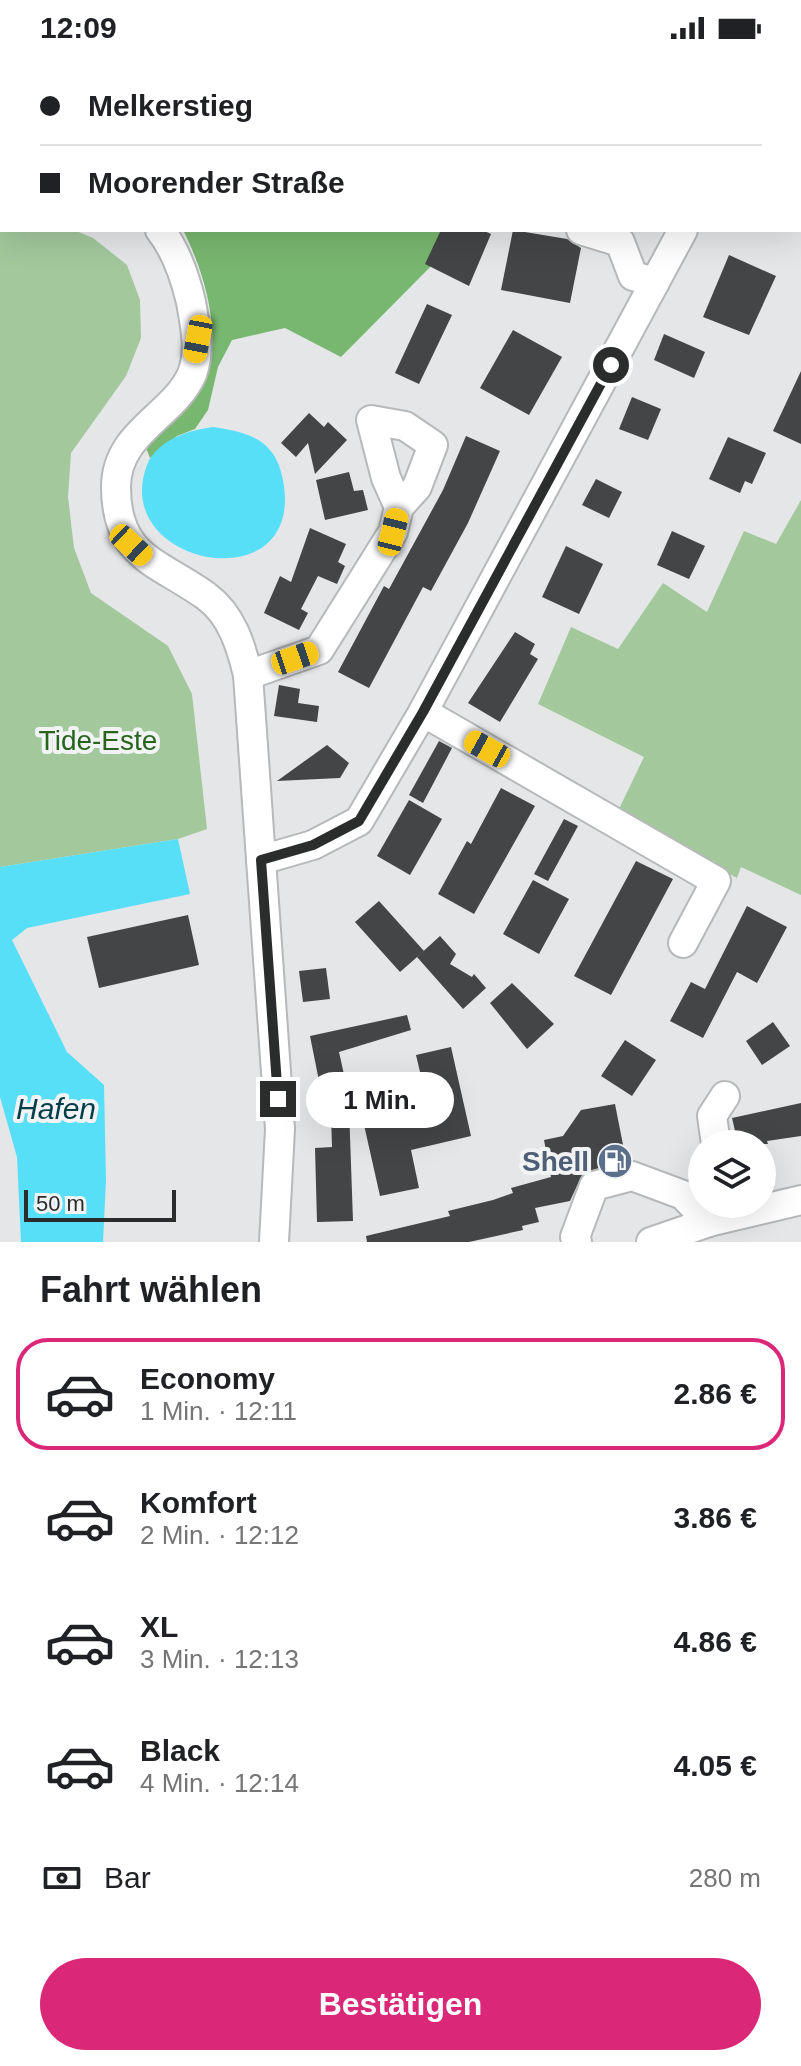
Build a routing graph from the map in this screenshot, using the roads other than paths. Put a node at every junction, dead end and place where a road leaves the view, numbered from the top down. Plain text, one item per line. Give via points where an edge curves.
1 (161, 232) edge
2 (588, 232) edge
3 (682, 232) edge
4 (655, 282) junction
5 (399, 507) dead end
6 (248, 675) junction
7 (423, 712) junction
8 (261, 860) junction
9 (683, 943) dead end
10 (725, 1096) dead end
11 (714, 1130) edge
12 (688, 1197) edge
13 (801, 1200) edge
14 (776, 1204) edge
15 (713, 1218) edge
16 (274, 1242) edge
17 (577, 1242) edge
18 (651, 1242) edge

1 - 6 street via 174,250 198,339 192,374 128,449 116,484 117,508 131,545 221,611 242,648
2 - 4 street via 620,242 633,276
3 - 4 street
4 - 7 street
5 - 6 street via 393,532 319,650
6 - 8 street
7 - 8 street via 359,821 313,845
7 - 9 street via 716,881
8 - 16 street via 280,1129
10 - 11 street via 712,1116
12 - 17 street via 632,1176 594,1186
13 - 14 street
15 - 18 street

